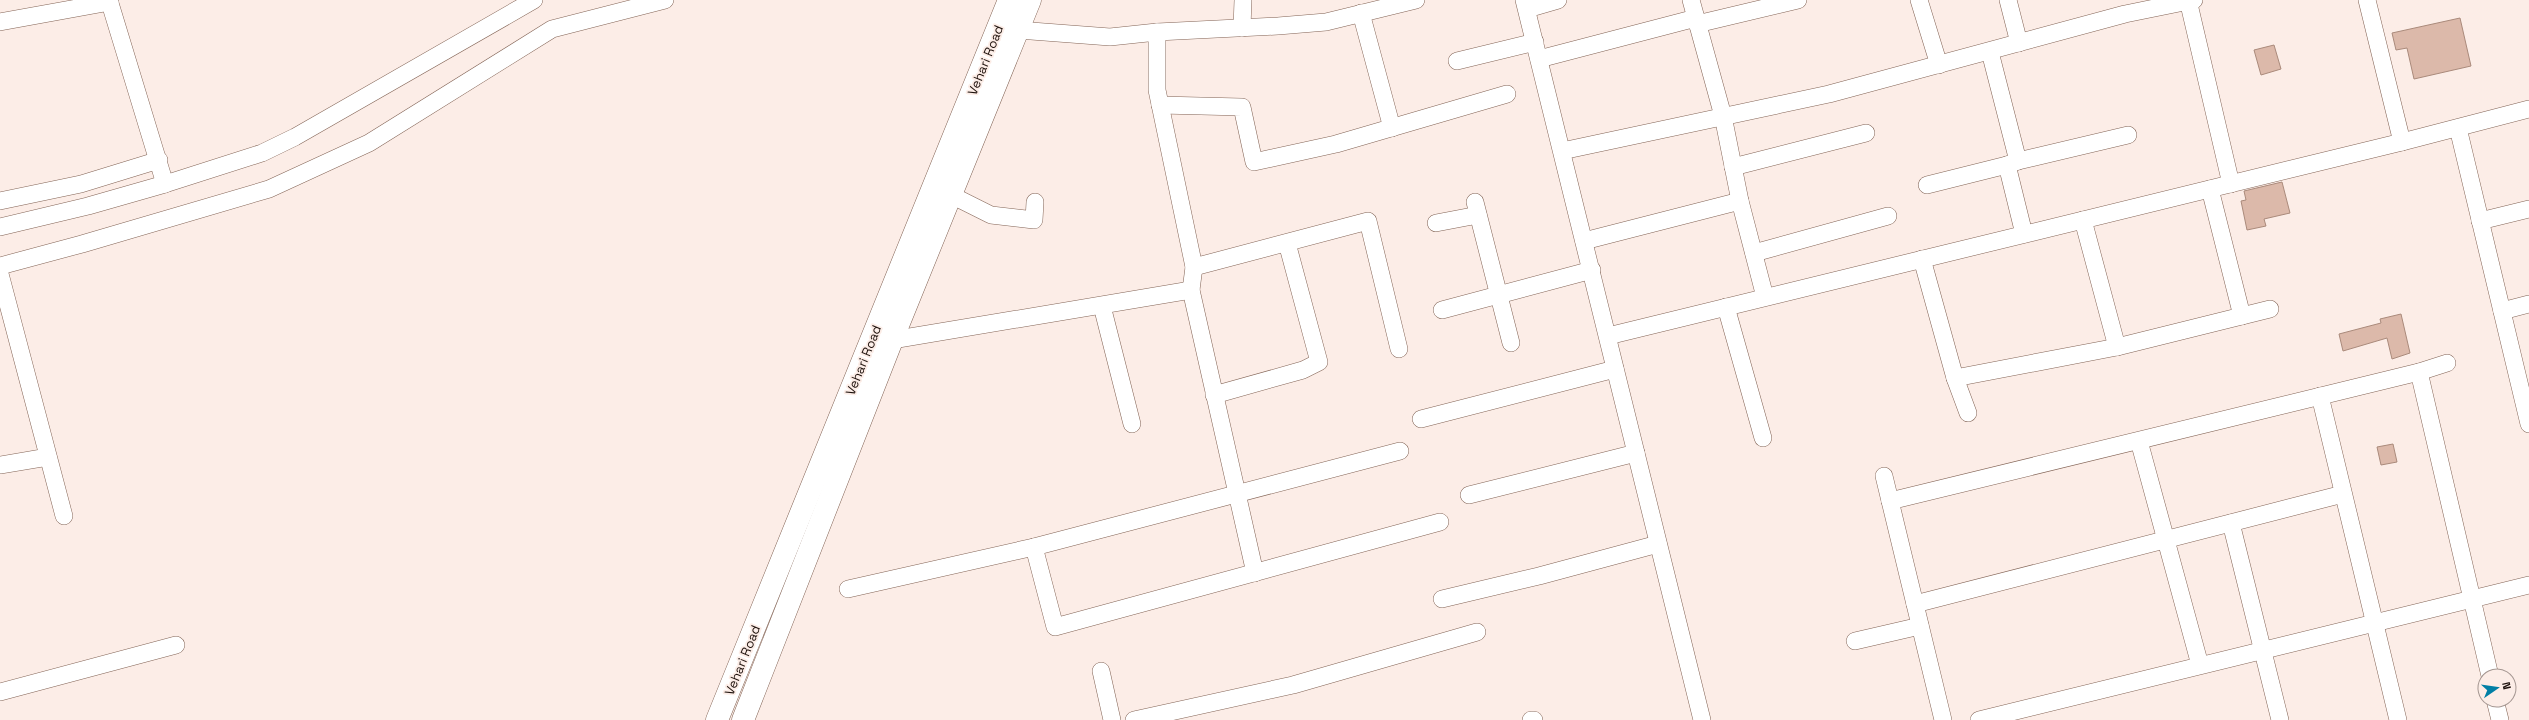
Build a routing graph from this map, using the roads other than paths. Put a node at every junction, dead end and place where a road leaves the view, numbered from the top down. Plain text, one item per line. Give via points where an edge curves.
1 (534, 0) edge
2 (665, 0) edge
3 (1009, 0) edge
4 (1030, 0) edge
5 (1242, 0) edge
6 (1416, 0) edge
7 (1558, 0) edge
8 (1691, 0) edge
9 (1798, 0) edge
10 (1919, 0) edge
11 (2008, 0) edge
12 (2367, 0) edge
13 (109, 1) edge
14 (2190, 1) edge
15 (1526, 4) edge
16 (2123, 7) edge
17 (1361, 13) junction
18 (1696, 21) junction
19 (0, 22) edge
20 (1242, 28) junction
21 (1018, 30) junction
22 (1157, 32) junction
23 (1535, 42) junction
24 (2019, 43) junction
25 (1990, 52) junction
26 (1539, 59) junction
27 (1457, 61) dead end
28 (1939, 65) junction
29 (1507, 94) dead end
30 (1160, 105) junction
31 (2529, 109) edge
32 (1723, 116) junction
33 (1392, 128) junction
34 (2458, 128) junction
35 (1866, 133) dead end
36 (2128, 135) dead end
37 (2402, 142) junction
38 (1562, 151) junction
39 (159, 160) junction
40 (2012, 163) junction
41 (1733, 167) junction
42 (165, 184) junction
43 (2231, 184) junction
44 (1927, 185) dead end
45 (2210, 189) junction
46 (951, 195) junction
47 (0, 201) edge
48 (1740, 201) junction
49 (1035, 202) dead end
50 (2529, 209) edge
51 (1888, 216) dead end
52 (2083, 220) junction
53 (2480, 221) junction
54 (1436, 223) dead end
55 (0, 227) edge
56 (2024, 234) junction
57 (1584, 241) junction
58 (1287, 243) junction
59 (1754, 253) junction
60 (1922, 259) junction
61 (0, 266) edge
62 (1194, 267) junction
63 (1592, 270) junction
64 (0, 274) edge
65 (1191, 290) junction
66 (1498, 295) junction
67 (1765, 297) junction
68 (2529, 304) edge
69 (1102, 306) junction
70 (1726, 307) junction
71 (2270, 309) dead end
72 (1442, 310) dead end
73 (2502, 311) junction
74 (2242, 316) junction
75 (1608, 336) junction
76 (892, 340) junction
77 (1511, 343) dead end
78 (2117, 347) junction
79 (1399, 349) dead end
80 (2447, 363) dead end
81 (1616, 369) junction
82 (2420, 372) junction
83 (1955, 378) junction
84 (1214, 395) junction
85 (2320, 396) junction
86 (1968, 413) dead end
87 (1421, 419) dead end
88 (2529, 423) edge
89 (1132, 424) dead end
90 (1763, 438) dead end
91 (2138, 441) junction
92 (1400, 451) dead end
93 (1636, 453) junction
94 (48, 457) junction
95 (0, 465) edge
96 (1884, 476) dead end
97 (1236, 493) junction
98 (2343, 494) junction
99 (1469, 495) dead end
100 (1890, 501) junction
101 (64, 516) dead end
102 (1440, 522) dead end
103 (2231, 523) junction
104 (2165, 540) junction
105 (1658, 544) junction
106 (1034, 547) junction
107 (1255, 573) junction
108 (2529, 585) edge
109 (848, 589) dead end
110 (2472, 598) junction
111 (1442, 599) dead end
112 (1915, 604) junction
113 (2374, 622) junction
114 (1920, 626) junction
115 (1477, 632) dead end
116 (1855, 641) dead end
117 (176, 646) dead end
118 (2263, 650) junction
119 (2200, 666) junction
120 (2488, 668) edge
121 (1101, 671) dead end
122 (0, 692) edge
123 (2497, 708) edge
124 (1151, 718) edge
125 (2277, 719) edge
126 (717, 720) edge
127 (742, 720) edge
128 (1112, 720) edge
129 (1134, 720) edge
130 (1531, 720) edge
131 (1534, 720) edge
132 (1702, 720) edge
133 (1943, 720) edge
134 (1979, 720) edge
135 (2398, 720) edge
136 (2500, 720) edge

1 - 42 street via 296,137 262,153
2 - 61 street via 552,29 369,143 269,189
3 - 126 main road, Vehari Road
4 - 21 main road, Vehari Road
5 - 20 street
6 - 17 street
7 - 15 street
8 - 18 street
9 - 18 street
10 - 28 street
11 - 24 street
12 - 37 street
13 - 19 street
13 - 39 street
14 - 16 street
14 - 43 street
15 - 23 street
16 - 24 street
17 - 20 street via 1326,22
17 - 33 street
18 - 26 street
18 - 32 street
20 - 22 street
21 - 22 street via 1110,37
21 - 46 main road, Vehari Road
22 - 30 street via 1157,90
23 - 26 street
23 - 27 street
24 - 25 street
25 - 28 street
25 - 40 street
26 - 38 street
28 - 32 street via 1828,94
29 - 33 street
30 - 33 street via 1242,107 1254,162
30 - 62 street
31 - 34 street
32 - 38 street
32 - 41 street
34 - 37 street
34 - 53 street
35 - 41 street
36 - 40 street
37 - 43 street
38 - 57 street
39 - 42 street
39 - 47 street via 81,184
40 - 44 street
40 - 56 street
41 - 48 street
42 - 55 street
43 - 45 street
45 - 52 street
45 - 74 street
46 - 49 street via 992,215 1034,220
46 - 76 main road, Vehari Road
48 - 57 street
48 - 59 street
50 - 53 street
51 - 59 street
52 - 56 street
52 - 78 street
53 - 73 street
54 - 66 street via 1476,208
56 - 60 street
57 - 63 street
58 - 62 street
58 - 79 street via 1368,221
58 - 84 street via 1319,362 1303,370
59 - 67 street
60 - 67 street
60 - 83 street
62 - 65 street
63 - 66 street
63 - 75 street
64 - 94 street
65 - 69 street
65 - 84 street
66 - 72 street
66 - 77 street
67 - 70 street
68 - 73 street
69 - 76 street
69 - 89 street
70 - 75 street
70 - 90 street
71 - 74 street
73 - 88 street
74 - 78 street
75 - 81 street
76 - 127 main road, Vehari Road
78 - 83 street
80 - 82 street
81 - 87 street
81 - 93 street
82 - 85 street
82 - 110 street
83 - 86 street
84 - 97 street
85 - 91 street
85 - 98 street
91 - 100 street
91 - 104 street
92 - 97 street
93 - 99 street
93 - 105 street
94 - 95 street
94 - 101 street
96 - 100 street
97 - 106 street
97 - 107 street
98 - 103 street
98 - 113 street
100 - 112 street
102 - 107 street
103 - 104 street
103 - 118 street
104 - 112 street
104 - 119 street
105 - 111 street
105 - 132 street
106 - 107 street via 1055,627
106 - 109 street
108 - 110 street
110 - 113 street
110 - 120 street
112 - 114 street
113 - 118 street
113 - 135 street
114 - 116 street
114 - 133 street
115 - 124 street via 1293,686
117 - 122 street
118 - 119 street
118 - 125 street
119 - 134 street
121 - 128 street
123 - 136 street
124 - 129 street
130 - 131 street

